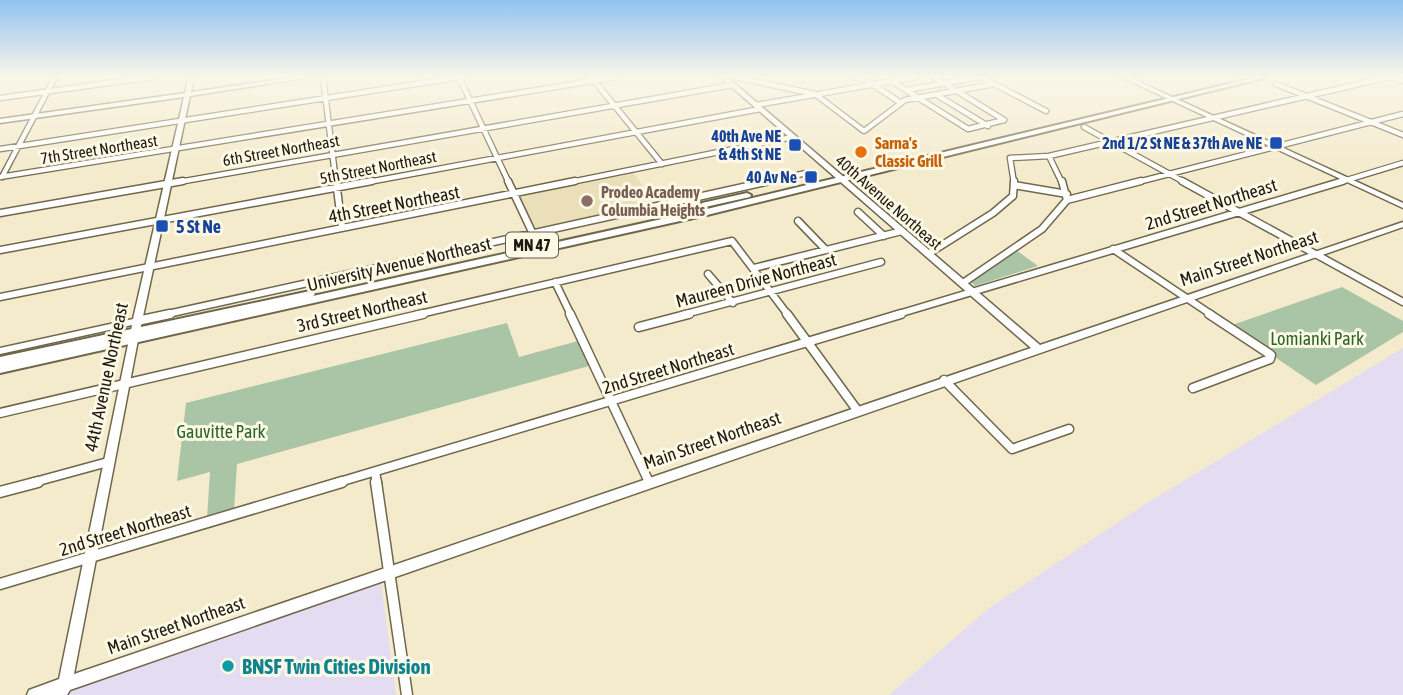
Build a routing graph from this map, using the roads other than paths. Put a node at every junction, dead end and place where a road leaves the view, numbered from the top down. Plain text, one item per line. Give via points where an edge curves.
1 (38, 109) edge
2 (82, 109) edge
3 (184, 109) edge
4 (253, 109) edge
5 (326, 109) edge
6 (421, 109) edge
7 (475, 109) edge
8 (588, 109) edge
9 (618, 109) edge
10 (746, 109) edge
11 (761, 109) edge
12 (835, 109) edge
13 (892, 109) edge
14 (936, 109) edge
15 (962, 109) edge
16 (987, 109) edge
17 (1043, 109) edge
18 (1106, 109) edge
19 (1194, 109) edge
20 (1245, 109) edge
21 (1339, 109) edge
22 (1046, 111) dead end
23 (1403, 114) edge
24 (34, 116) junction
25 (1211, 117) junction
26 (182, 120) junction
27 (0, 121) edge
28 (1370, 122) junction
29 (329, 125) junction
30 (988, 126) junction
31 (483, 127) junction
32 (1084, 127) dead end
33 (636, 132) junction
34 (1403, 135) edge
35 (793, 137) junction
36 (1110, 142) junction
37 (20, 146) junction
38 (1273, 146) junction
39 (0, 149) edge
40 (176, 149) junction
41 (333, 154) junction
42 (1049, 156) junction
43 (497, 158) junction
44 (1403, 163) edge
45 (662, 164) junction
46 (806, 173) dead end
47 (1169, 174) junction
48 (837, 176) junction
49 (1, 178) edge
50 (1345, 179) junction
51 (168, 183) junction
52 (1014, 184) junction
53 (337, 187) junction
54 (514, 194) junction
55 (1066, 197) junction
56 (1403, 206) edge
57 (858, 212) dead end
58 (0, 213) edge
59 (1238, 213) junction
60 (159, 220) junction
61 (798, 221) dead end
62 (1403, 224) edge
63 (342, 228) junction
64 (902, 231) junction
65 (533, 234) junction
66 (884, 236) junction
67 (1113, 249) junction
68 (0, 250) edge
69 (826, 250) junction
70 (928, 254) junction
71 (1317, 256) junction
72 (881, 262) dead end
73 (149, 267) junction
74 (754, 268) junction
75 (708, 274) dead end
76 (555, 282) junction
77 (962, 284) junction
78 (972, 292) junction
79 (774, 293) junction
80 (0, 297) edge
81 (1189, 298) junction
82 (1403, 302) edge
83 (733, 303) junction
84 (639, 327) dead end
85 (135, 331) junction
86 (805, 342) junction
87 (1037, 348) junction
88 (0, 351) edge
89 (0, 361) edge
90 (0, 369) edge
91 (944, 380) junction
92 (124, 383) junction
93 (1193, 388) dead end
94 (611, 402) junction
95 (857, 410) junction
96 (0, 413) edge
97 (1069, 429) dead end
98 (108, 463) junction
99 (375, 472) junction
100 (649, 482) junction
101 (0, 492) edge
102 (89, 557) junction
103 (389, 572) junction
104 (0, 584) edge
105 (64, 692) edge
106 (34, 695) edge
107 (407, 695) edge

1 - 24 street
2 - 24 street
3 - 26 street, 44th Avenue Northeast
4 - 26 street
5 - 29 street
6 - 29 street, 7th Street Northeast
7 - 31 street
8 - 31 street, 6th Street Northeast
9 - 33 street
10 - 33 street, 5th Street Northeast
11 - 35 street, 40th Avenue Northeast
12 - 13 street via 864,131
14 - 30 street via 968,130
15 - 30 street
16 - 30 street via 1004,120
17 - 22 street
18 - 48 main road, University Avenue Northeast / MN 47
19 - 25 street
20 - 25 street
21 - 28 street
23 - 28 street
24 - 27 street
24 - 37 street
25 - 36 street
25 - 38 street
26 - 37 street
26 - 40 street, 44th Avenue Northeast
28 - 34 street
28 - 38 street
29 - 40 street, 7th Street Northeast
29 - 41 street
31 - 41 street, 6th Street Northeast
31 - 43 street
32 - 36 street
33 - 43 street, 5th Street Northeast
33 - 45 street
35 - 45 street, 4th Street Northeast
35 - 48 street, 40th Avenue Northeast
36 - 42 street
36 - 47 street
37 - 39 street
37 - 49 street
38 - 47 street
38 - 50 street
40 - 49 street, 7th Street Northeast
40 - 51 street, 44th Avenue Northeast
41 - 51 street, 6th Street Northeast
41 - 53 street
42 - 52 street via 1010,158
42 - 55 street
43 - 53 street, 5th Street Northeast
43 - 54 street
44 - 50 street, 2nd Street Northeast
45 - 54 street, 4th Street Northeast
46 - 65 street, University Avenue Northeast
47 - 55 street
47 - 59 street
48 - 64 street, 40th Avenue Northeast
48 - 85 main road, University Avenue Northeast / MN 47
50 - 56 street
50 - 59 street, 2nd Street Northeast
51 - 58 street, 6th Street Northeast
51 - 60 street, 44th Avenue Northeast
52 - 55 street
52 - 70 street via 1013,196 993,213
53 - 60 street, 5th Street Northeast
53 - 63 street
54 - 63 street, 4th Street Northeast
54 - 65 street
55 - 77 street via 1042,229
57 - 66 street
59 - 67 street, 2nd Street Northeast
59 - 71 street
60 - 68 street, 5th Street Northeast
60 - 73 street, 44th Avenue Northeast
61 - 69 street
62 - 71 street, Main Street Northeast
63 - 73 street, 4th Street Northeast
64 - 66 street
64 - 70 street, 40th Avenue Northeast
65 - 85 street, University Avenue Northeast
66 - 69 street
67 - 78 street, 2nd Street Northeast
67 - 81 street
69 - 74 street
70 - 77 street, 40th Avenue Northeast
71 - 81 street, Main Street Northeast
71 - 82 street
72 - 79 street, Maureen Drive Northeast
73 - 80 street, 4th Street Northeast
73 - 85 street, 44th Avenue Northeast
74 - 76 street, 3rd Street Northeast via 732,241
74 - 79 street
75 - 83 street
76 - 92 street, 3rd Street Northeast
76 - 94 street
77 - 78 street, 40th Avenue Northeast
78 - 86 street, 2nd Street Northeast
78 - 87 street, 40th Avenue Northeast
79 - 83 street, Maureen Drive Northeast
79 - 86 street
81 - 87 street, Main Street Northeast
81 - 93 street via 1270,355 1270,359
83 - 84 street, Maureen Drive Northeast
85 - 88 street, University Avenue Northeast
85 - 89 main road, University Avenue Northeast / MN 47
85 - 90 main road, University Avenue Northeast / MN 47
85 - 92 street, 44th Avenue Northeast
86 - 94 street, 2nd Street Northeast
86 - 95 street
87 - 91 street, Main Street Northeast
91 - 95 street, Main Street Northeast
91 - 97 street via 1012,449
92 - 96 street, 3rd Street Northeast
92 - 98 street, 44th Avenue Northeast
94 - 99 street, 2nd Street Northeast
94 - 100 street
95 - 100 street, Main Street Northeast
98 - 101 street
98 - 102 street, 44th Avenue Northeast
99 - 102 street, 2nd Street Northeast
99 - 103 street
100 - 103 street, Main Street Northeast
102 - 104 street, 2nd Street Northeast
102 - 105 street, 44th Avenue Northeast
103 - 105 street, Main Street Northeast
103 - 107 street
105 - 106 street, Main Street Northeast

